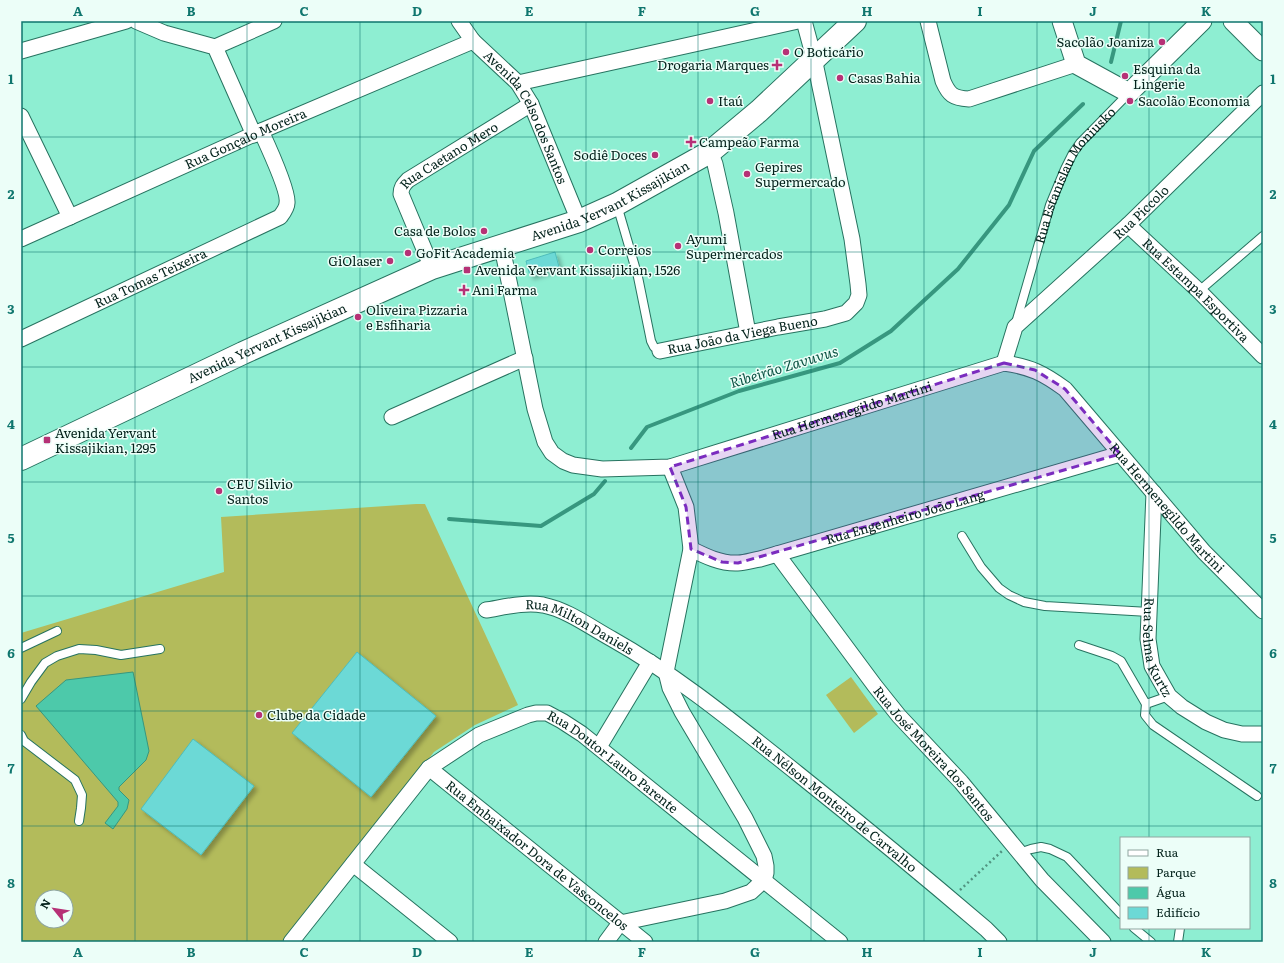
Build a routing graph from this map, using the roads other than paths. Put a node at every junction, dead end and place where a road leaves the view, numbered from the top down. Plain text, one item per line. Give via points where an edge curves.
1 (126, 21) edge
2 (136, 21) edge
3 (274, 21) edge
4 (460, 21) edge
5 (798, 21) edge
6 (804, 21) edge
7 (855, 21) edge
8 (928, 21) edge
9 (1062, 21) edge
10 (1202, 21) edge
11 (1233, 21) edge
12 (100, 24) edge
13 (473, 41) junction
14 (215, 47) junction
15 (21, 51) edge
16 (1263, 51) edge
17 (814, 58) junction
18 (1076, 64) junction
19 (518, 83) junction
20 (1129, 93) junction
21 (1263, 93) edge
22 (531, 104) junction
23 (22, 120) edge
24 (258, 133) junction
25 (710, 152) junction
26 (617, 204) junction
27 (70, 217) junction
28 (579, 221) junction
29 (1128, 224) junction
30 (1263, 236) edge
31 (21, 240) edge
32 (502, 247) junction
33 (432, 268) junction
34 (1199, 291) junction
35 (1015, 327) junction
36 (748, 333) junction
37 (21, 340) edge
38 (660, 351) joint
39 (1263, 356) edge
40 (525, 358) junction
41 (1004, 363) junction
42 (392, 417) dead end
43 (1120, 454) junction
44 (21, 459) edge
45 (670, 467) junction
46 (1154, 493) junction
47 (962, 536) dead end
48 (691, 549) junction
49 (777, 554) junction
50 (486, 610) dead end
51 (1263, 611) edge
52 (1149, 612) junction
53 (57, 631) dead end
54 (1079, 645) dead end
55 (21, 648) edge
56 (160, 649) dead end
57 (650, 662) junction
58 (666, 672) junction
59 (1169, 696) junction
60 (21, 699) edge
61 (1146, 704) junction
62 (1263, 734) edge
63 (21, 735) edge
64 (598, 747) junction
65 (429, 768) junction
66 (1257, 796) dead end
67 (79, 821) dead end
68 (1019, 853) junction
69 (353, 864) junction
70 (764, 880) junction
71 (1120, 913) edge
72 (620, 923) junction
73 (1135, 929) edge
74 (1180, 929) edge
75 (291, 942) edge
76 (450, 942) edge
77 (606, 942) edge
78 (645, 942) edge
79 (840, 942) edge
80 (999, 942) edge
81 (1103, 942) edge
82 (1151, 942) edge
83 (1178, 942) edge

1 - 12 street
2 - 14 street via 164,33
3 - 14 street
4 - 13 street, Avenida Celso dos Santos
5 - 19 street
6 - 17 street
7 - 17 main road, Avenida Yervant Kissajikian
8 - 18 street via 943,81 947,90 958,98 969,99
9 - 18 street
10 - 20 street, Rua Estanislau Moniusko
11 - 16 street
12 - 15 street
13 - 19 street, Avenida Celso dos Santos
13 - 24 street, Rua Gonçalo Moreira
14 - 24 street
17 - 25 main road, Avenida Yervant Kissajikian via 759,111
17 - 36 street, Rua João da Viega Bueno via 852,239 859,294 856,303 846,313
18 - 20 street
19 - 22 street, Avenida Celso dos Santos
20 - 35 lane, Rua Estanislau Moniusko via 1080,143 1065,169 1050,205
21 - 29 street, Rua Piccolo
22 - 28 street, Avenida Celso dos Santos
22 - 33 street, Rua Caetano Mero via 403,185 401,194
23 - 27 street
24 - 27 street, Rua Gonçalo Moreira
24 - 37 street, Rua Tomas Teixeira via 286,191 288,202 280,217
25 - 26 main road, Avenida Yervant Kissajikian
25 - 36 street via 726,212
26 - 28 main road, Avenida Yervant Kissajikian
26 - 38 lane, Rua João da Viega Bueno via 638,277 651,341
27 - 31 street, Rua Gonçalo Moreira
28 - 32 main road, Avenida Yervant Kissajikian
29 - 34 street, Rua Estampa Esportiva
29 - 35 street, Rua Piccolo
30 - 34 lane
32 - 33 main road, Avenida Yervant Kissajikian
32 - 40 street, Rua Hermenegildo Martini
33 - 44 main road, Avenida Yervant Kissajikian via 243,353
34 - 39 street, Rua Estampa Esportiva
35 - 41 street, Rua Estanislau Moniusko
36 - 38 street, Rua João da Viega Bueno
40 - 42 street
40 - 45 street, Rua Hermenegildo Martini via 535,409 545,442 552,453 573,465 594,468
41 - 43 street, Rua Hermenegildo Martini via 1035,370 1065,389
41 - 45 street, Rua Hermenegildo Martini
43 - 46 street, Rua Hermenegildo Martini
43 - 49 street, Rua Engenheiro João Lang
45 - 48 street via 686,507
46 - 51 street, Rua Hermenegildo Martini via 1204,552
46 - 52 street, Rua Selma Kurtz
47 - 52 lane via 981,567 999,588 1024,602 1045,606
48 - 49 street, Rua Engenheiro João Lang via 722,562 733,563
48 - 58 street
49 - 68 street, Rua José Moreira dos Santos via 899,716 961,782
50 - 57 street, Rua Milton Daniels via 524,604 543,605 565,612
52 - 59 street, Rua Selma Kurtz via 1148,639 1152,666
53 - 55 lane
54 - 61 lane via 1121,661
56 - 60 lane via 120,656 79,649 57,656 45,664
57 - 58 street, Rua Milton Daniels
57 - 64 street
58 - 70 street via 670,688 682,712 764,856
58 - 80 street, Rua Nélson Monteiro de Carvalho via 896,852
59 - 61 lane
59 - 62 street, Rua Selma Kurtz via 1206,722 1224,730 1242,734
61 - 66 lane via 1145,715 1153,725
63 - 67 lane via 24,742 75,780 82,795
64 - 65 street, Rua Doutor Lauro Parente via 562,721 536,713 479,735
64 - 70 street, Rua Doutor Lauro Parente
65 - 69 street, Rua Doutor Lauro Parente
65 - 72 street, Rua Embaixador Dora de Vasconcelos
68 - 71 lane via 1041,847 1067,857
68 - 81 street, Rua José Moreira dos Santos
69 - 75 street, Rua Doutor Lauro Parente
69 - 76 street
70 - 72 street via 750,892 736,898
70 - 79 street, Rua Doutor Lauro Parente
72 - 77 street
72 - 78 street, Rua Embaixador Dora de Vasconcelos
73 - 82 lane
74 - 83 lane

